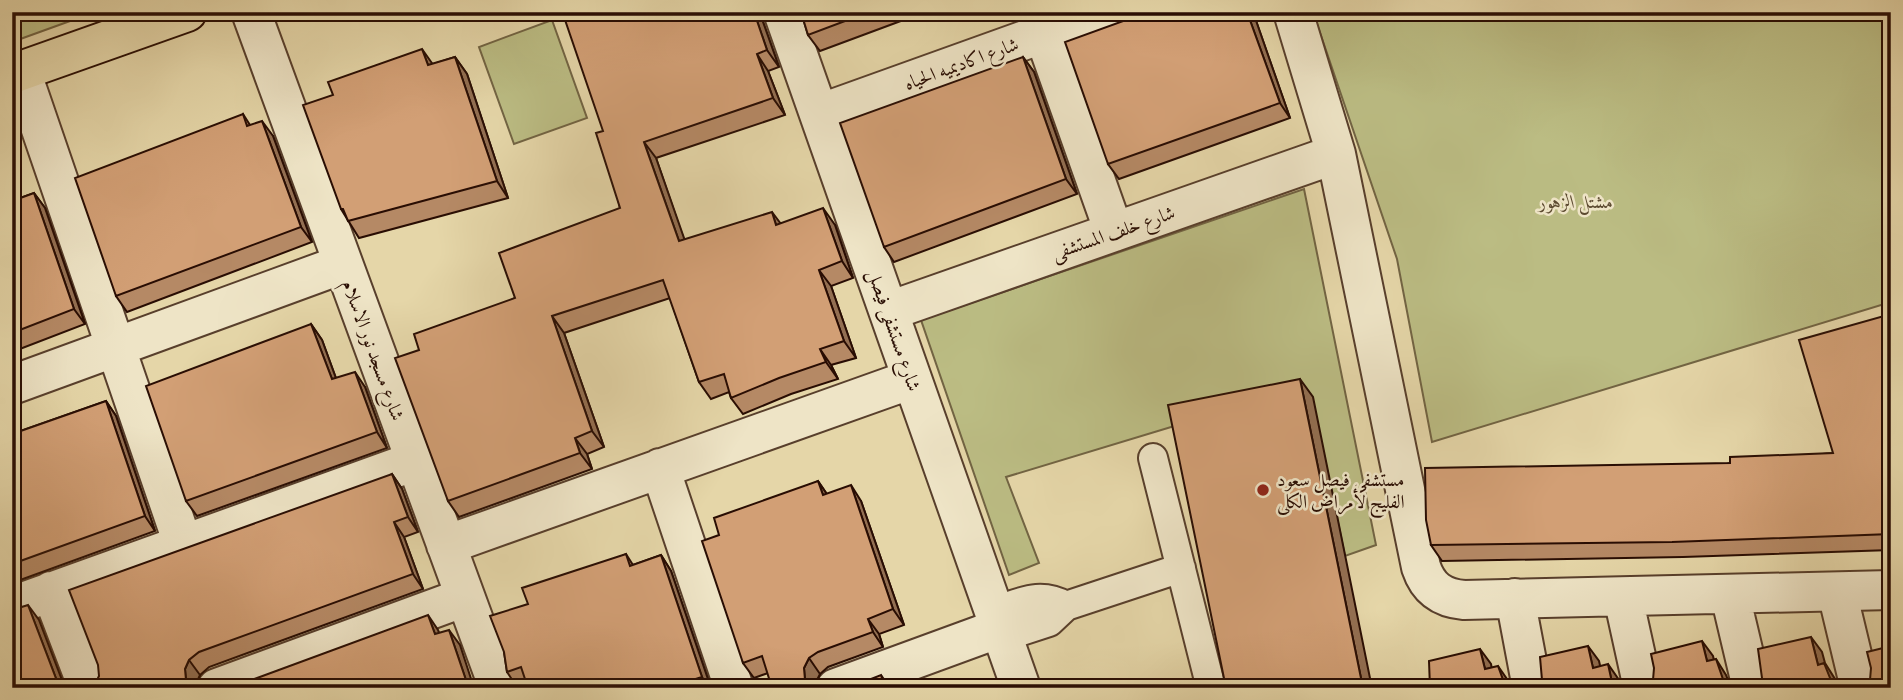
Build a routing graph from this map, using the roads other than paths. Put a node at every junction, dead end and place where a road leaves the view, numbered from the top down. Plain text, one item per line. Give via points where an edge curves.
1 (187, 12) edge
2 (251, 12) edge
3 (783, 12) edge
4 (1103, 12) edge
5 (1293, 12) edge
6 (1040, 23) edge
7 (16, 72) edge
8 (819, 114) junction
9 (1336, 154) junction
10 (1114, 232) junction
11 (343, 264) junction
12 (888, 311) junction
13 (116, 347) junction
14 (912, 379) junction
15 (12, 385) edge
16 (1153, 458) dead end
17 (415, 461) junction
18 (660, 468) junction
19 (183, 544) junction
20 (446, 545) junction
21 (1181, 568) junction
22 (1891, 590) edge
23 (51, 591) junction
24 (1837, 592) junction
25 (1730, 595) junction
26 (465, 597) junction
27 (1623, 597) junction
28 (1515, 598) junction
29 (12, 606) edge
30 (999, 625) junction
31 (88, 688) edge
32 (217, 688) edge
33 (496, 688) edge
34 (734, 688) edge
35 (836, 688) edge
36 (1021, 688) edge
37 (1211, 688) edge
38 (1532, 688) edge
39 (1643, 688) edge
40 (1752, 688) edge
41 (1860, 688) edge

1 - 7 main road
2 - 11 street, شارع مسجد نور الاسلام
3 - 8 street, شارع مستشفى فيصل
4 - 6 street, شارع اكاديميه الحياه
5 - 9 street
6 - 8 street, شارع اكاديميه الحياه
6 - 10 street
7 - 13 street
8 - 12 street, شارع مستشفى فيصل
9 - 10 street, شارع خلف المستشفى
9 - 28 street via 1426,581 1450,599
10 - 12 street, شارع خلف المستشفى
11 - 13 street
11 - 17 street, شارع مسجد نور الاسلام
12 - 14 street, شارع مستشفى فيصل
13 - 15 street
13 - 19 street
14 - 18 street
14 - 30 street, شارع مستشفى فيصل
16 - 21 lane
17 - 19 street
17 - 20 street, شارع مسجد نور الاسلام
18 - 20 street
18 - 34 street
19 - 23 street
20 - 26 street, شارع مسجد نور الاسلام
21 - 30 lane via 1066,606 1040,597
21 - 37 lane
22 - 24 street
23 - 29 street
23 - 31 street
24 - 25 street
24 - 41 street
25 - 27 street
25 - 40 street
26 - 32 street
26 - 33 street, شارع مسجد نور الاسلام
27 - 28 street
27 - 39 street
28 - 38 street
30 - 35 street
30 - 36 street, شارع مستشفى فيصل

